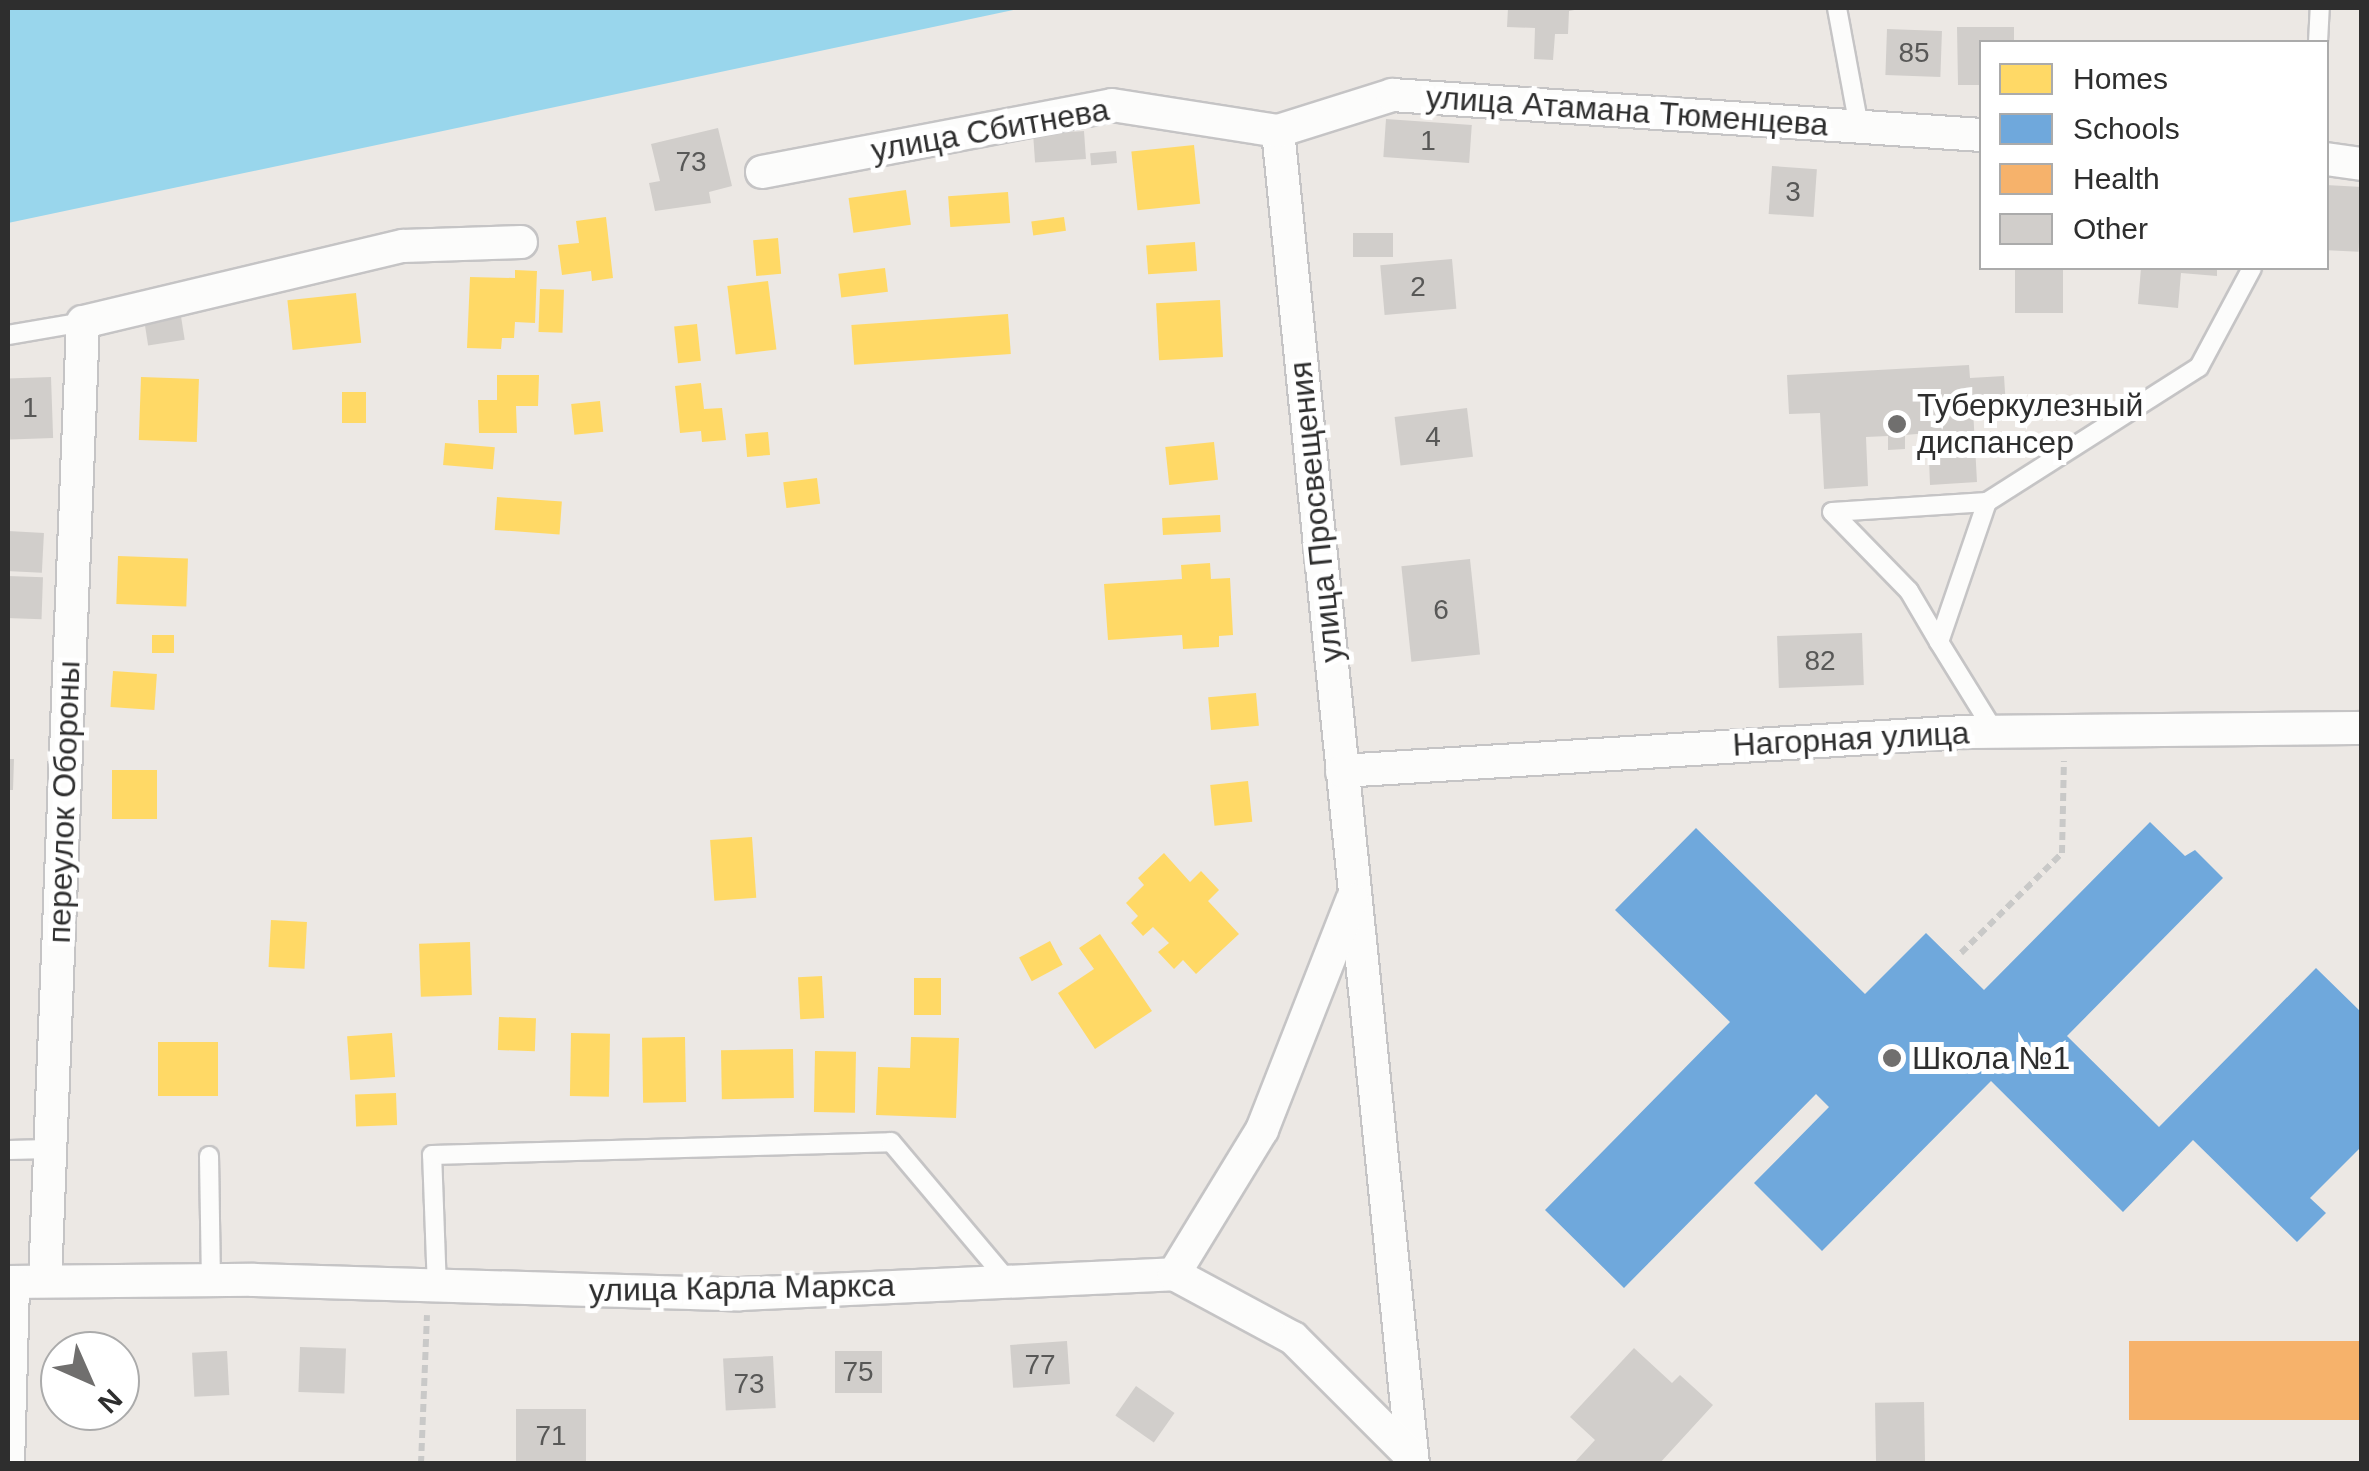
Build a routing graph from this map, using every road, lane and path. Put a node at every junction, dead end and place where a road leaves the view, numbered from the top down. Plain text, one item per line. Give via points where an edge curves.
1 (1837, 8) edge
2 (2320, 8) edge
3 (2318, 40) edge
4 (1859, 127) junction
5 (1278, 131) junction
6 (1979, 135) edge
7 (2329, 159) edge
8 (2362, 164) edge
9 (762, 172) dead end
10 (521, 242) dead end
11 (2251, 270) edge
12 (83, 322) junction
13 (8, 335) edge
14 (1987, 502) junction
15 (1939, 642) junction
16 (2362, 728) edge
17 (2064, 730) junction
18 (1994, 731) junction
19 (1342, 772) junction
20 (1354, 894) junction
21 (1961, 953) dead end
22 (50, 1149) junction
23 (8, 1150) edge
24 (210, 1156) dead end
25 (1174, 1274) junction
26 (212, 1280) junction
27 (22, 1282) edge
28 (1009, 1282) junction
29 (432, 1289) junction
30 (1412, 1460) edge
31 (8, 1464) edge
32 (421, 1464) edge

1 - 4 lane
2 - 3 lane
4 - 5 street, улица Атамана Тюменцева via 1392,95
4 - 6 street, улица Атамана Тюменцева
5 - 9 street, улица Сбитнева via 1112,104
5 - 19 street, улица Просвещения
7 - 8 street
10 - 12 street via 403,246
11 - 14 lane via 2198,368
12 - 13 lane
12 - 22 street, переулок Обороны
14 - 15 lane
14 - 15 lane via 1832,512 1909,591
15 - 18 lane
16 - 17 street, Нагорная улица
17 - 18 street, Нагорная улица
17 - 21 path via 2062,853
18 - 19 street, Нагорная улица
19 - 20 street, улица Просвещения
20 - 25 street, улица Просвещения via 1262,1130
20 - 30 street, улица Просвещения
22 - 23 lane
22 - 27 street, переулок Обороны
24 - 26 lane
25 - 28 street, улица Карла Маркса
25 - 30 street via 1293,1338
26 - 27 street, улица Карла Маркса
26 - 29 street, улица Карла Маркса
27 - 31 street, переулок Обороны
28 - 29 street, улица Карла Маркса via 740,1294
28 - 29 lane via 891,1142 432,1156
29 - 32 path

